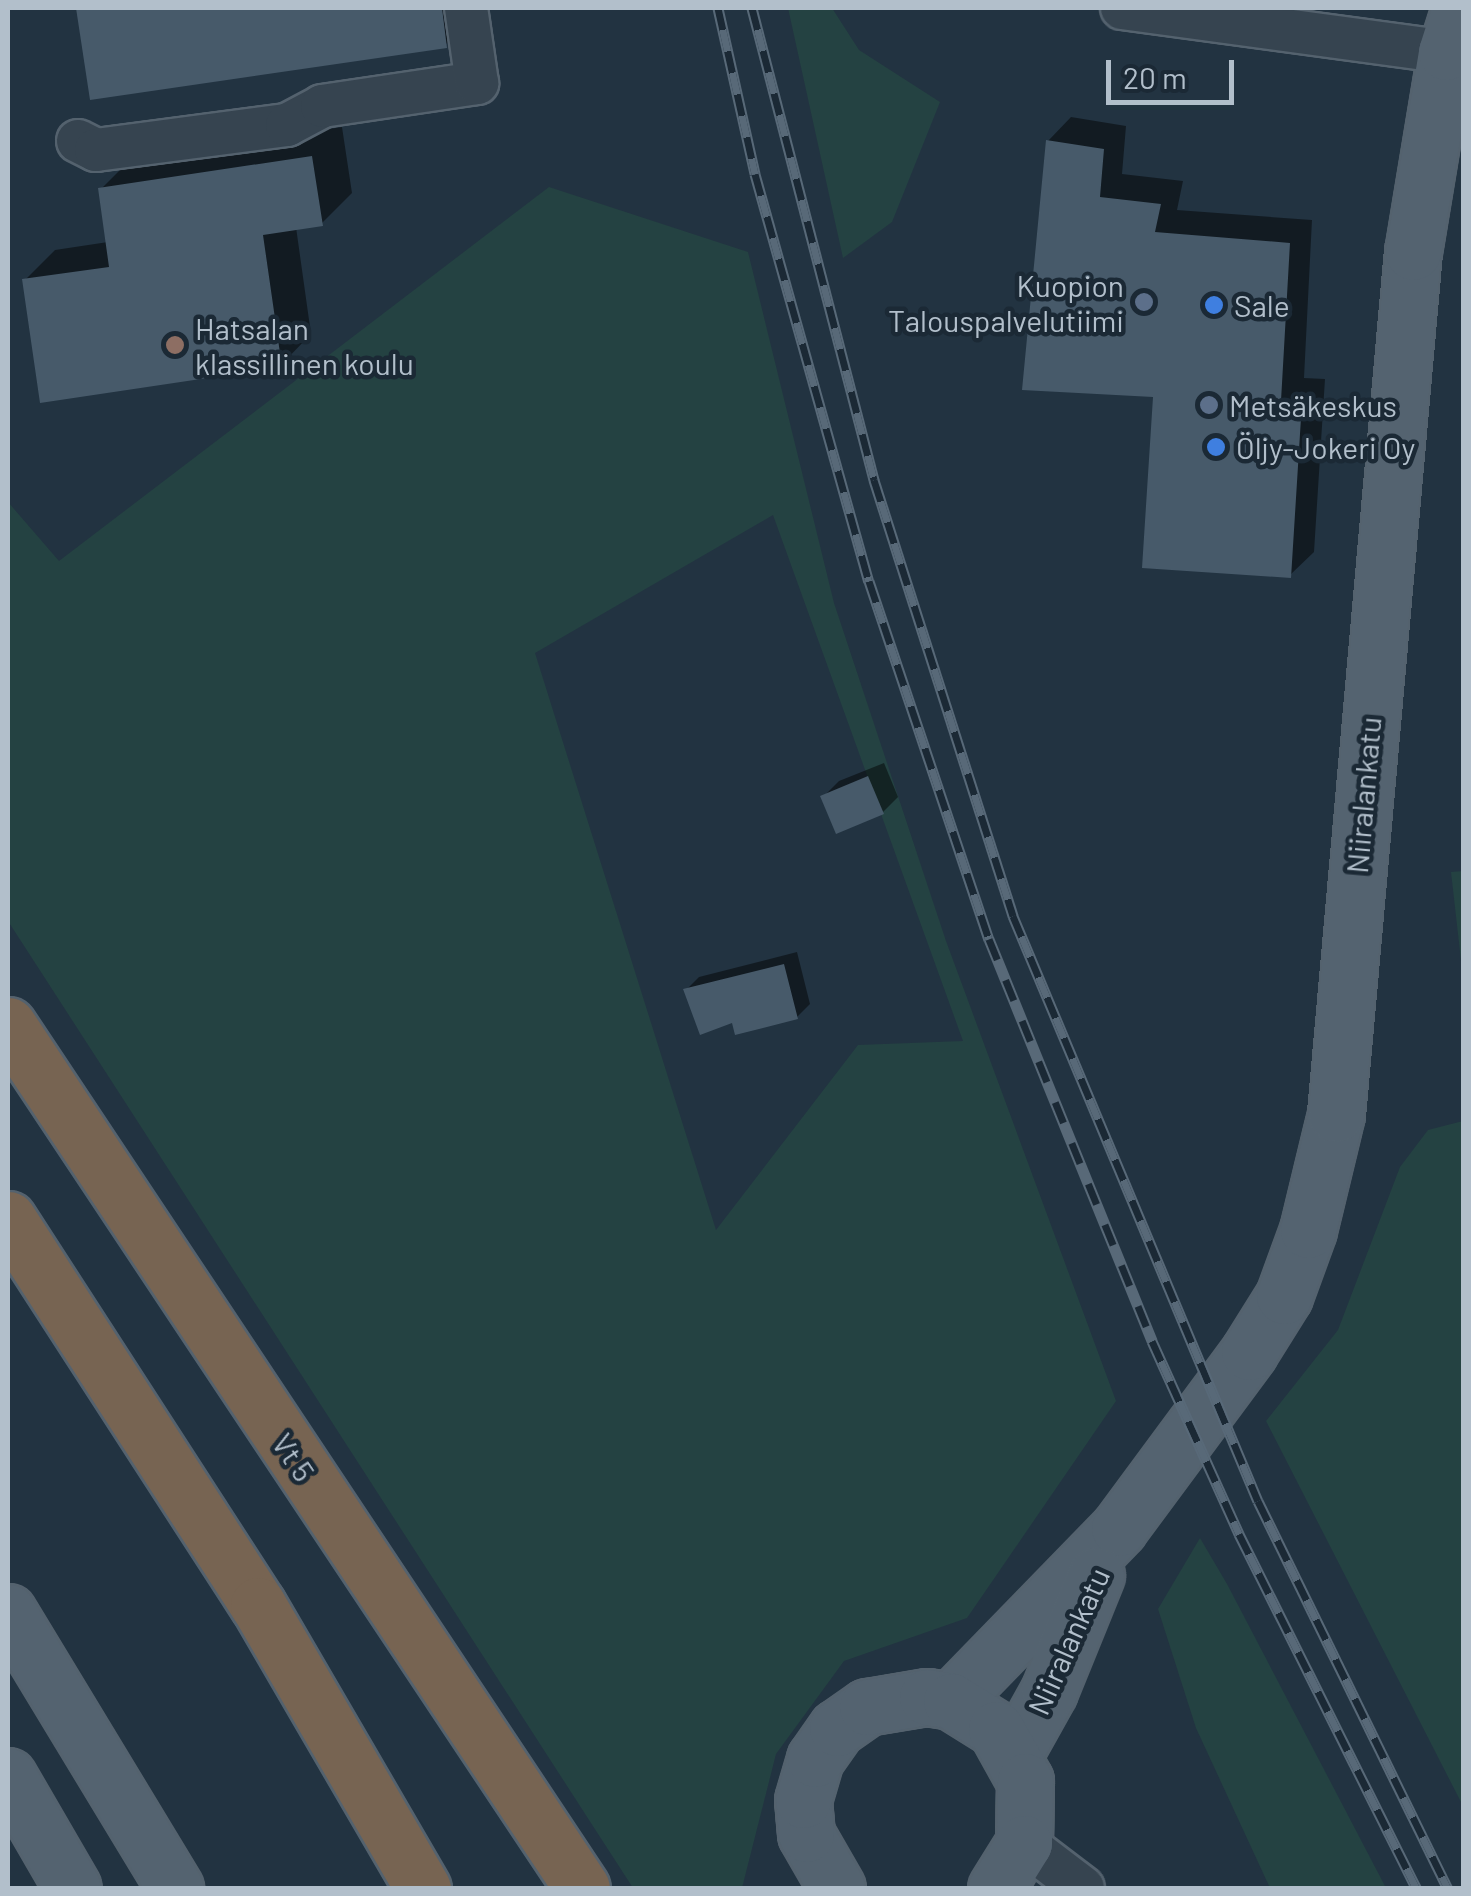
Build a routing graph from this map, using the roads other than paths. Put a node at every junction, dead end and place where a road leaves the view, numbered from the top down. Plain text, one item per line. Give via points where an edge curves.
1 (466, 8) edge
2 (1122, 8) edge
3 (1453, 30) edge
4 (78, 141) dead end
5 (8, 1025) edge
6 (8, 1219) edge
7 (1119, 1528) junction
8 (8, 1612) edge
9 (950, 1702) junction
10 (1014, 1754) junction
11 (8, 1776) edge
12 (806, 1834) junction
13 (1024, 1843) junction
14 (73, 1888) edge
15 (174, 1888) edge
16 (423, 1888) edge
17 (582, 1888) edge
18 (784, 1888) edge
19 (837, 1888) edge
20 (996, 1888) edge
21 (1083, 1888) edge

1 - 4 street via 477,83 322,106 287,125 96,150
2 - 3 street
3 - 7 main road, Niiralankatu via 1413,252 1328,1148 1284,1296
5 - 17 highway, Vt 5
6 - 16 highway via 258,1605
7 - 9 main road, Niiralankatu
7 - 10 main road, Niiralankatu via 1075,1618 1050,1692
8 - 15 main road
9 - 10 main road via 996,1729
9 - 12 main road via 897,1698 868,1707 838,1728 807,1780
10 - 13 main road via 1028,1800
11 - 14 main road
12 - 18 main road
12 - 19 main road
13 - 20 main road
13 - 21 street

